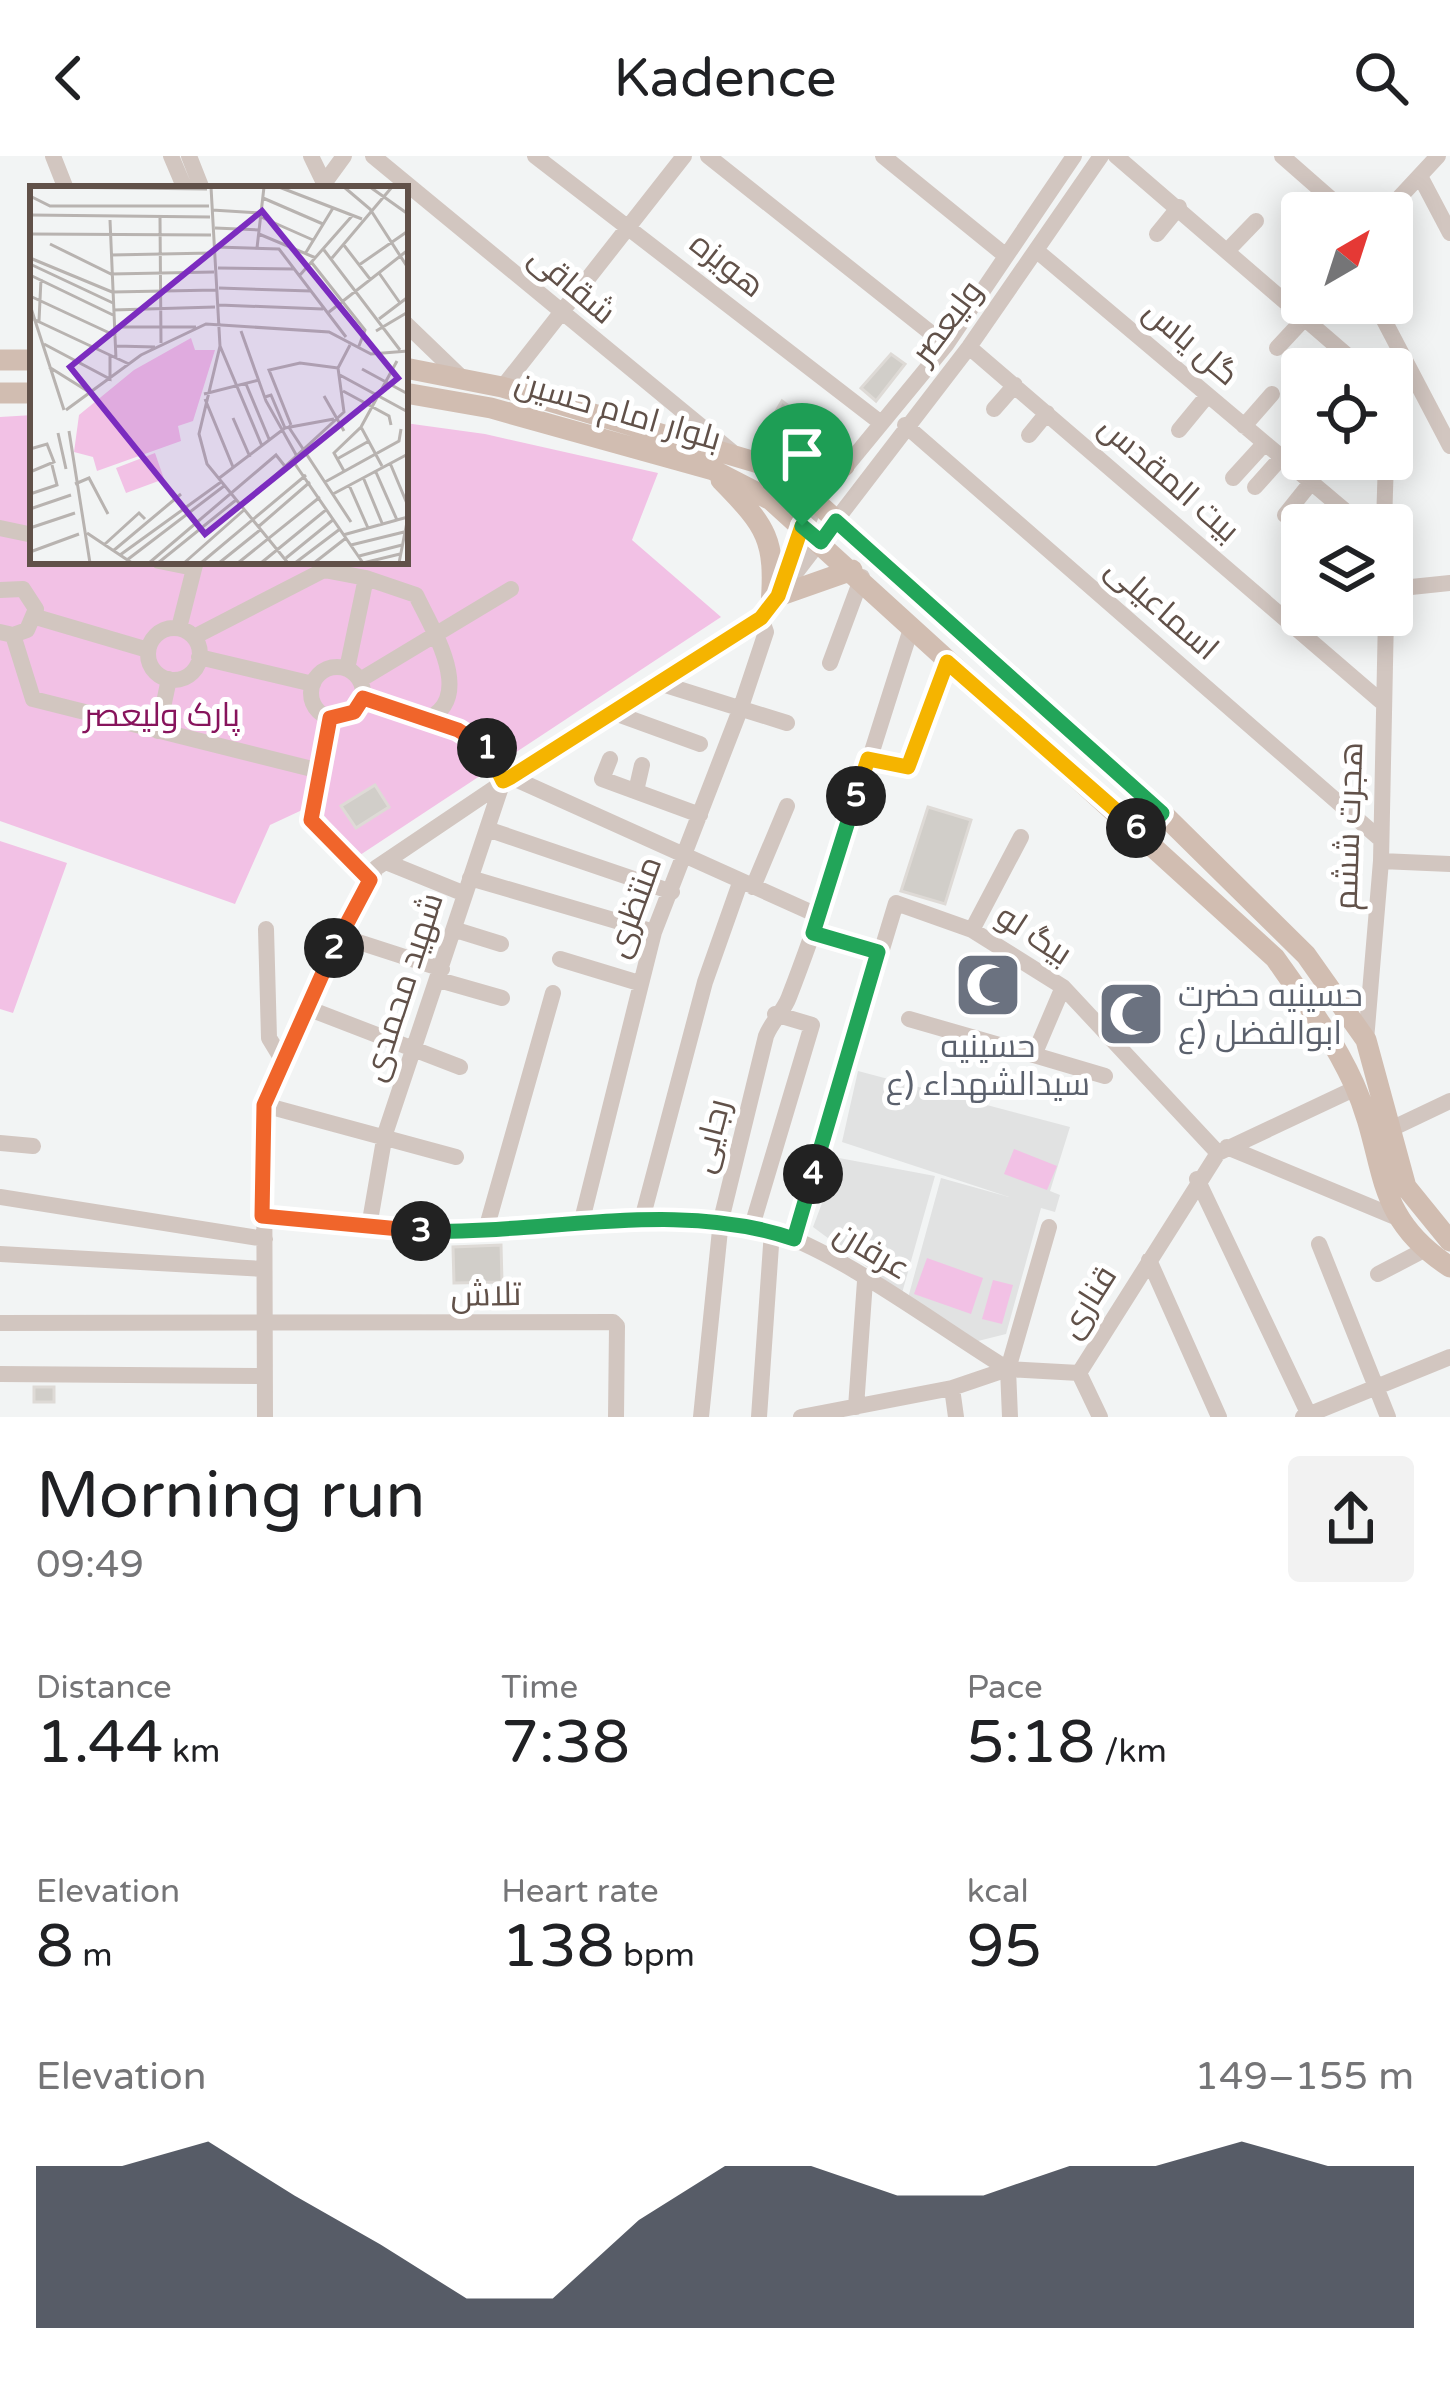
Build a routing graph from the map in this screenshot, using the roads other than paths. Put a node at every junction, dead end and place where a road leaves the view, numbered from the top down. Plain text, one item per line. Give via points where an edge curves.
1 (53, 156) edge
2 (171, 156) edge
3 (189, 156) edge
4 (310, 156) edge
5 (344, 156) edge
6 (373, 156) edge
7 (535, 156) edge
8 (684, 156) edge
9 (708, 156) edge
10 (883, 156) edge
11 (1101, 156) edge
12 (1116, 156) edge
13 (1282, 156) edge
14 (1435, 157) edge
15 (1068, 158) edge
16 (1421, 178) junction
17 (65, 186) edge
18 (184, 186) edge
19 (201, 186) edge
20 (322, 186) edge
21 (1323, 192) edge
22 (1407, 192) edge
23 (1179, 207) junction
24 (1256, 221) dead end
25 (629, 226) junction
26 (1450, 233) edge
27 (1157, 234) dead end
28 (1037, 251) junction
29 (1228, 251) junction
30 (1006, 256) junction
31 (1281, 289) edge
32 (560, 315) junction
33 (1299, 324) edge
34 (1308, 324) edge
35 (408, 326) edge
36 (946, 345) junction
37 (969, 347) junction
38 (1277, 348) dead end
39 (1337, 348) edge
40 (0, 359) edge
41 (30, 360) edge
42 (408, 368) edge
43 (460, 376) junction
44 (1413, 380) edge
45 (1015, 385) junction
46 (502, 388) junction
47 (408, 394) edge
48 (1272, 394) dead end
49 (1208, 396) junction
50 (994, 409) dead end
51 (1047, 413) junction
52 (881, 423) junction
53 (904, 425) junction
54 (1244, 426) junction
55 (1179, 430) dead end
56 (1029, 435) dead end
57 (1264, 444) junction
58 (1450, 446) edge
59 (736, 455) junction
60 (1280, 459) joint
61 (777, 467) junction
62 (713, 470) junction
63 (854, 473) junction
64 (1233, 478) dead end
65 (1303, 480) joint
66 (1255, 487) dead end
67 (816, 503) junction
68 (1291, 504) edge
69 (1334, 504) edge
70 (836, 521) junction
71 (802, 526) junction
72 (0, 528) edge
73 (30, 534) edge
74 (821, 542) junction
75 (195, 565) edge
76 (857, 574) junction
77 (366, 578) junction
78 (1450, 583) edge
79 (1413, 587) edge
80 (511, 589) dead end
81 (0, 590) edge
82 (770, 607) junction
83 (36, 617) junction
84 (912, 626) junction
85 (186, 633) junction
86 (434, 633) junction
87 (6, 634) edge
88 (1386, 636) edge
89 (148, 650) junction
90 (200, 657) junction
91 (947, 662) junction
92 (830, 663) dead end
93 (169, 679) junction
94 (357, 682) junction
95 (656, 682) junction
96 (313, 684) junction
97 (1384, 704) junction
98 (740, 710) junction
99 (609, 711) junction
100 (330, 718) junction
101 (427, 719) junction
102 (788, 723) dead end
103 (158, 730) junction
104 (700, 744) dead end
105 (610, 759) dead end
106 (868, 759) junction
107 (642, 765) dead end
108 (320, 771) junction
109 (507, 779) junction
110 (635, 791) junction
111 (787, 806) dead end
112 (1162, 813) junction
113 (700, 815) junction
114 (490, 830) junction
115 (1143, 835) junction
116 (1021, 837) dead end
117 (1379, 838) junction
118 (685, 852) junction
119 (1382, 861) junction
120 (386, 862) junction
121 (1450, 864) edge
122 (370, 880) junction
123 (746, 885) junction
124 (468, 886) junction
125 (672, 892) junction
126 (815, 924) junction
127 (266, 929) dead end
128 (456, 929) junction
129 (972, 930) junction
130 (654, 932) junction
131 (340, 936) junction
132 (501, 944) dead end
133 (878, 952) junction
134 (560, 959) dead end
135 (440, 974) junction
136 (639, 983) junction
137 (1063, 987) junction
138 (554, 993) dead end
139 (502, 998) dead end
140 (307, 1008) junction
141 (775, 1014) junction
142 (909, 1019) dead end
143 (1366, 1040) junction
144 (417, 1049) junction
145 (1034, 1055) junction
146 (283, 1061) junction
147 (460, 1067) dead end
148 (1105, 1076) dead end
149 (1356, 1088) junction
150 (1450, 1101) edge
151 (264, 1105) junction
152 (1391, 1129) junction
153 (386, 1134) junction
154 (0, 1144) edge
155 (33, 1146) dead end
156 (1223, 1150) junction
157 (457, 1157) dead end
158 (1197, 1179) junction
159 (0, 1197) edge
160 (371, 1215) dead end
161 (262, 1216) junction
162 (1394, 1216) junction
163 (721, 1220) junction
164 (641, 1223) junction
165 (581, 1224) junction
166 (752, 1226) junction
167 (1049, 1227) dead end
168 (772, 1231) junction
169 (485, 1233) junction
170 (265, 1239) junction
171 (794, 1239) junction
172 (1450, 1241) edge
173 (1319, 1244) dead end
174 (1424, 1250) junction
175 (0, 1254) edge
176 (1150, 1260) junction
177 (1450, 1267) edge
178 (263, 1269) junction
179 (1378, 1274) dead end
180 (865, 1281) junction
181 (0, 1323) edge
182 (263, 1324) junction
183 (1450, 1357) edge
184 (1008, 1369) junction
185 (1079, 1373) junction
186 (0, 1374) edge
187 (264, 1376) junction
188 (1373, 1385) junction
189 (952, 1388) junction
190 (856, 1407) junction
191 (890, 1409) edge
192 (1307, 1416) edge
193 (265, 1417) edge
194 (616, 1417) edge
195 (701, 1417) edge
196 (759, 1417) edge
197 (801, 1417) edge
198 (956, 1417) edge
199 (1010, 1417) edge
200 (1100, 1417) edge
201 (1219, 1417) edge
202 (1388, 1417) edge

1 - 17 street
2 - 18 street
3 - 19 street
4 - 20 street
5 - 20 street
6 - 32 street, شقاقی
7 - 25 street, هویزه
8 - 25 street
9 - 36 street
10 - 30 street
11 - 28 street, ولیعصر
12 - 23 street
13 - 21 street
14 - 16 street
15 - 30 street, ولیعصر
16 - 22 street
16 - 26 street
23 - 27 street
23 - 29 street
24 - 29 street
25 - 32 street
25 - 52 street, هویزه
28 - 37 street, ولیعصر
28 - 49 street, گل یاس
29 - 31 street
30 - 36 street, ولیعصر
32 - 46 street
32 - 59 street, شقاقی
33 - 38 street
34 - 39 street
35 - 43 street
36 - 52 street, ولیعصر
37 - 45 street, بیت المقدس
37 - 53 street, ولیعصر
40 - 41 main road
42 - 43 main road, بلوار امام حسین
43 - 46 main road, بلوار امام حسین
44 - 58 street
45 - 50 street
45 - 51 street, بیت المقدس
46 - 59 main road, بلوار امام حسین
47 - 62 main road, بلوار امام حسین via 491,408
48 - 54 street
49 - 54 street, گل یاس
49 - 55 street
51 - 56 street
51 - 97 street, بیت المقدس
52 - 63 street, ولیعصر
53 - 63 street, ولیعصر
53 - 117 street, اسماعیلی
54 - 57 street, گل یاس
57 - 60 street, گل یاس
57 - 64 street
59 - 61 main road, بلوار امام حسین
60 - 66 street
61 - 63 main road
61 - 67 main road, بلوار امام حسین
62 - 71 main road, بلوار امام حسین
62 - 82 main road via 764,523 774,566
63 - 67 street, منتظری
63 - 70 street, ولیعصر
65 - 68 street
65 - 69 street, گل یاس
67 - 70 main road, بلوار امام حسین
67 - 71 street, منتظری
70 - 74 street, ولیعصر
70 - 112 main road, بلوار امام حسین
71 - 74 main road, بلوار امام حسین
71 - 82 street, منتظری
72 - 73 street
74 - 76 main road, بلوار امام حسین
74 - 82 street, ولیعصر
75 - 85 street
76 - 82 main road
76 - 84 main road, بلوار امام حسین
76 - 92 street
77 - 85 street via 324,570
77 - 86 street via 416,595
77 - 94 street
78 - 79 street
80 - 86 street
81 - 83 street via 23,589
82 - 95 street
82 - 98 street, منتظری
83 - 87 street via 28,630
83 - 89 street
84 - 91 main road, بلوار امام حسین
84 - 106 street, رجایی
85 - 89 street via 162,630
85 - 90 street
86 - 94 street
86 - 101 street via 451,694
87 - 103 street via 33,699
88 - 97 street, هجرت ششم
89 - 93 street via 155,672
90 - 93 street via 185,677
90 - 96 street
91 - 106 street via 908,767
91 - 115 main road, بلوار امام حسین
93 - 103 street
94 - 96 street via 330,668
94 - 100 street via 354,712
94 - 101 street
95 - 98 street
95 - 99 street
96 - 100 street via 316,708
97 - 117 street, هجرت ششم
98 - 102 street
98 - 113 street, منتظری
99 - 104 street
99 - 109 street
100 - 108 street
101 - 109 street via 484,743
103 - 108 street
105 - 110 street via 602,779
106 - 126 street, رجایی
107 - 110 street
108 - 122 street via 311,820
109 - 114 street, شهید محمدی
109 - 118 street
109 - 120 street
110 - 113 street
111 - 123 street
112 - 115 main road
112 - 143 main road, بلوار امام حسین via 1306,955
113 - 118 street, منتظری
114 - 124 street, شهید محمدی
114 - 125 street
115 - 149 main road, بلوار امام حسین via 1275,958
116 - 129 street
117 - 119 street, هجرت ششم
118 - 123 street
118 - 125 street, منتظری
119 - 121 street
119 - 143 street, هجرت ششم
120 - 122 street
120 - 124 street
122 - 131 street
123 - 126 street
123 - 164 street via 705,982
124 - 128 street, شهید محمدی
124 - 130 street
125 - 130 street, منتظری
126 - 133 street
126 - 141 street, رجایی via 786,1005
127 - 146 street via 268,1038
128 - 132 street
128 - 135 street, شهید محمدی
129 - 133 street, بیگ لو via 896,903
129 - 137 street, بیگ لو
130 - 136 street, منتظری
131 - 135 street
131 - 140 street
133 - 171 street
134 - 136 street
135 - 139 street
135 - 144 street, شهید محمدی
136 - 165 street, منتظری
137 - 145 street
137 - 156 street, بیگ لو
138 - 169 street
140 - 144 street
140 - 146 street
141 - 163 street, رجایی
141 - 166 street via 812,1024
142 - 145 street
143 - 152 main road, بلوار امام حسین
144 - 147 street
144 - 153 street, شهید محمدی
145 - 148 street
146 - 151 street
149 - 156 street, قناری
149 - 162 main road, بلوار امام حسین
150 - 152 street
151 - 153 street
151 - 161 street
152 - 172 main road, بلوار امام حسین via 1406,1187
153 - 157 street
153 - 160 street, شهید محمدی
154 - 155 street
156 - 158 street, قناری
156 - 162 street
158 - 176 street, قناری
158 - 192 street
159 - 170 street
161 - 169 street, عرفان
161 - 170 street
162 - 174 main road, بلوار امام حسین
163 - 164 street, عرفان
163 - 166 street, عرفان
163 - 195 street, رجایی
164 - 165 street, عرفان
165 - 169 street, عرفان
166 - 168 street, عرفان
167 - 184 street
168 - 171 street, عرفان
168 - 196 street
170 - 178 street
171 - 180 street, عرفان
173 - 188 street
174 - 177 main road, بلوار امام حسین
174 - 179 street
175 - 178 street
176 - 185 street, قناری
176 - 201 street
178 - 182 street
180 - 184 street, عرفان
180 - 190 street
181 - 182 street
182 - 187 street
182 - 194 street, تلاش via 613,1322
183 - 188 street
184 - 185 street, قناری
184 - 189 street, قناری
184 - 199 street
185 - 200 street
186 - 187 street
187 - 193 street
188 - 192 street
188 - 202 street
189 - 191 street, قناری
189 - 198 street
190 - 191 street, قناری
190 - 197 street, قناری

